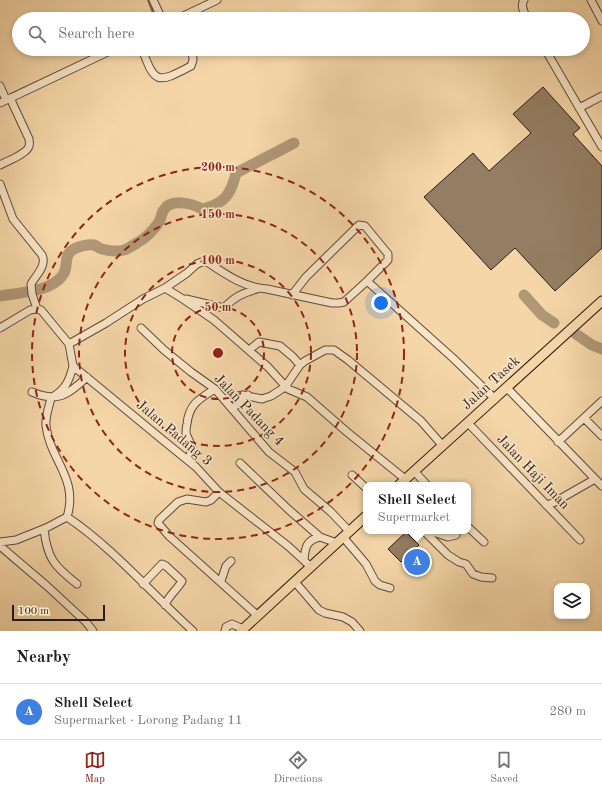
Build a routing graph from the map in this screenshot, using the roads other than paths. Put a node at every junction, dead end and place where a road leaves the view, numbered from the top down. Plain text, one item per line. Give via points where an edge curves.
1 (153, 0) edge
2 (217, 0) edge
3 (524, 0) edge
4 (591, 0) edge
5 (196, 10) joint
6 (159, 12) edge
7 (192, 12) edge
8 (524, 12) edge
9 (602, 21) edge
10 (92, 56) edge
11 (145, 56) edge
12 (193, 56) edge
13 (549, 56) edge
14 (0, 86) edge
15 (602, 96) edge
16 (5, 100) edge
17 (579, 108) junction
18 (602, 147) edge
19 (0, 165) edge
20 (0, 184) edge
21 (367, 282) junction
22 (164, 288) junction
23 (257, 289) junction
24 (292, 295) junction
25 (183, 299) junction
26 (602, 301) edge
27 (37, 309) junction
28 (0, 328) edge
29 (141, 328) dead end
30 (69, 344) junction
31 (250, 350) junction
32 (300, 365) junction
33 (73, 366) junction
34 (87, 377) junction
35 (285, 387) junction
36 (507, 388) junction
37 (215, 389) junction
38 (32, 392) dead end
39 (248, 396) junction
40 (51, 398) junction
41 (224, 399) junction
42 (495, 399) junction
43 (602, 400) edge
44 (232, 409) junction
45 (584, 418) junction
46 (468, 423) junction
47 (602, 436) edge
48 (558, 442) junction
49 (442, 445) junction
50 (188, 459) junction
51 (240, 463) dead end
52 (414, 471) junction
53 (352, 475) dead end
54 (595, 479) junction
55 (402, 482) edge
56 (424, 482) edge
57 (363, 485) edge
58 (602, 486) edge
59 (219, 492) junction
60 (546, 505) junction
61 (67, 517) junction
62 (363, 519) edge
63 (44, 528) junction
64 (471, 530) edge
65 (427, 534) edge
66 (439, 534) edge
67 (456, 535) dead end
68 (320, 537) junction
69 (343, 537) junction
70 (580, 540) dead end
71 (0, 542) edge
72 (484, 542) dead end
73 (0, 546) edge
74 (231, 561) dead end
75 (307, 564) junction
76 (492, 578) dead end
77 (220, 581) junction
78 (294, 582) junction
79 (77, 584) dead end
80 (143, 584) junction
81 (390, 588) dead end
82 (165, 605) junction
83 (258, 616) junction
84 (242, 630) edge
85 (93, 631) edge
86 (193, 631) edge
87 (225, 631) edge
88 (360, 631) edge

1 - 6 street
2 - 5 street
3 - 8 street via 522,2
4 - 9 street
5 - 7 street
10 - 16 street
11 - 12 street via 156,77 161,79 191,66
13 - 17 street
14 - 16 street
15 - 17 street
16 - 19 street via 27,133 29,146 18,156
17 - 18 street
20 - 27 street via 13,219 44,259 44,264 31,284
21 - 24 street via 339,303
21 - 24 street via 388,260 388,254 365,226 359,224 306,277
21 - 42 street
22 - 23 street via 204,261
22 - 25 street
22 - 30 street
23 - 24 street
23 - 25 street via 230,300 224,308
25 - 31 street via 214,320
26 - 36 main road, Jalan Tasek
27 - 28 street via 30,310
27 - 30 street via 41,310
29 - 37 street, Jalan Padang 4 via 152,340
30 - 33 street
31 - 32 street via 259,342 280,346
31 - 35 street
32 - 35 street
32 - 49 street via 325,350 334,350 421,421
33 - 34 street, Jalan Padang 3
33 - 40 street via 61,392
34 - 40 street via 70,393
34 - 50 street, Jalan Padang 3
35 - 39 street via 262,399
35 - 55 street via 307,397
36 - 42 main road, Jalan Tasek
36 - 48 street
37 - 41 street, Jalan Padang 4
37 - 50 street via 195,402 190,409 186,433 192,446
38 - 40 street
39 - 41 street via 243,394
39 - 44 street
40 - 61 street via 46,426 70,494
41 - 44 street, Jalan Padang 4
42 - 46 main road, Jalan Tasek
43 - 45 street
44 - 69 street, Jalan Padang 4 via 269,452 295,472 304,489 331,512
45 - 47 street
45 - 48 street
46 - 49 main road, Jalan Tasek
46 - 60 street, Jalan Haji Iman
48 - 54 street
49 - 52 main road, Jalan Tasek
50 - 59 street, Jalan Padang 3
51 - 68 street
52 - 55 main road, Jalan Tasek
52 - 56 street
53 - 57 street
54 - 58 street
54 - 60 street
59 - 75 street, Jalan Padang 3
59 - 77 street via 206,502 187,499 178,502 158,523
60 - 70 street, Jalan Haji Iman
61 - 63 street
61 - 80 street via 126,566
62 - 69 main road
63 - 71 street via 16,540
63 - 79 street via 48,554 56,566
64 - 72 street
65 - 76 street via 448,555 466,564 473,574
66 - 67 street via 448,537
68 - 69 street
68 - 75 street via 313,538 308,543 305,550
69 - 75 main road
69 - 81 street, Jalan Padang 4 via 366,564 375,581
73 - 85 street via 47,586
74 - 77 street
75 - 78 main road
77 - 83 street
78 - 83 main road
78 - 88 street via 319,610 343,617
80 - 82 street
80 - 82 street via 162,564 174,573 182,581
82 - 86 street
83 - 84 main road
84 - 87 street via 232,624 226,627

